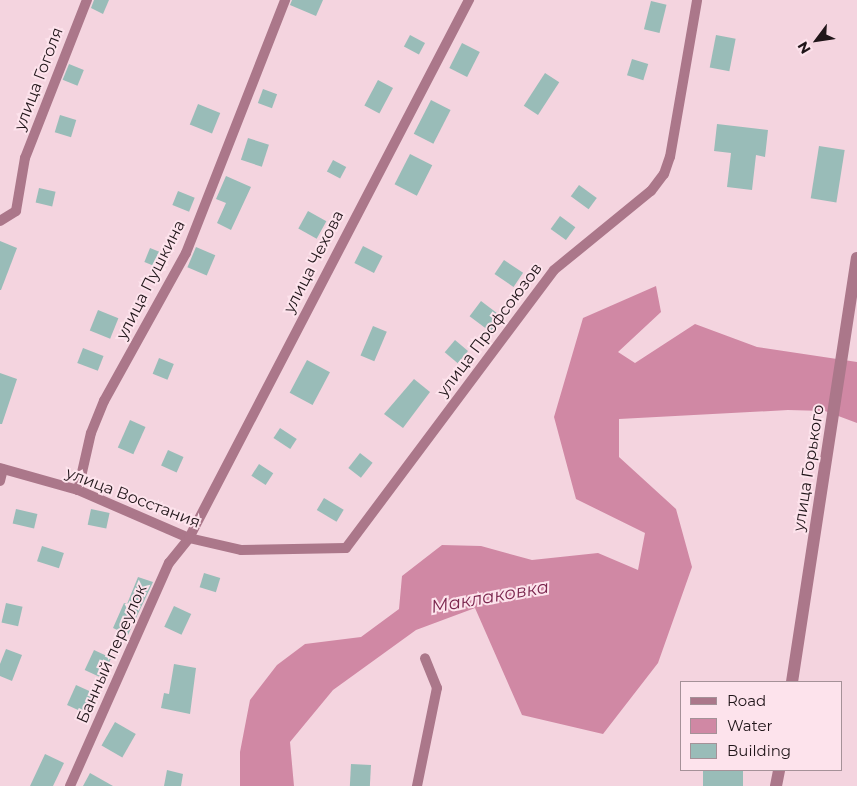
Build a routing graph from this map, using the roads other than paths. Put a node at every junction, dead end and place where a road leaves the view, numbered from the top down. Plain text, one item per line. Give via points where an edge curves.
1 (87, 0) edge
2 (285, 0) edge
3 (469, 0) edge
4 (697, 0) edge
5 (0, 221) edge
6 (856, 266) edge
7 (1, 469) edge
8 (0, 481) edge
9 (78, 490) junction
10 (189, 538) junction
11 (346, 548) joint
12 (425, 658) dead end
13 (792, 681) edge
14 (778, 771) edge
15 (70, 786) edge
16 (417, 786) edge
17 (776, 786) edge

1 - 5 street, улица Гоголя via 25,158 16,211
2 - 9 street, улица Пушкина via 186,253 104,401 91,433
3 - 10 street, улица Чехова
4 - 11 street, улица Профсоюзов via 670,157 664,174 650,191 554,270
6 - 13 street, улица Горького
7 - 8 street
7 - 9 street, улица Восстания
9 - 10 street, улица Восстания
10 - 11 street, улица Восстания via 241,550
10 - 15 street, Банный переулок via 169,563
12 - 16 street via 437,688
14 - 17 street

